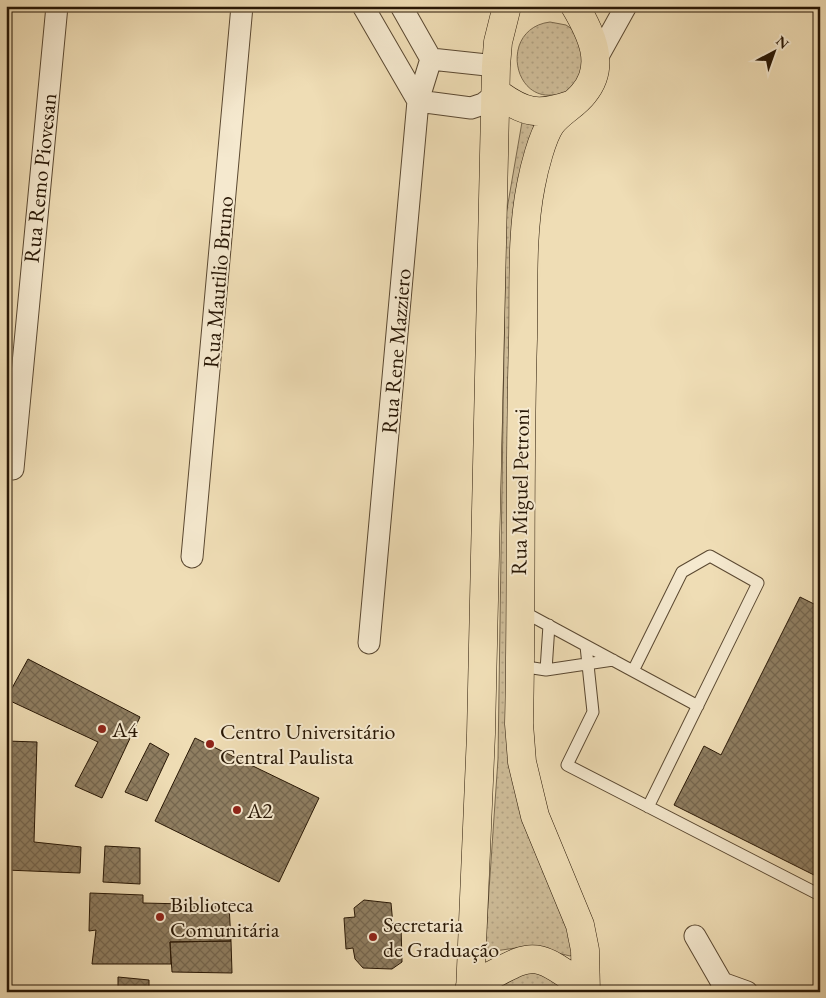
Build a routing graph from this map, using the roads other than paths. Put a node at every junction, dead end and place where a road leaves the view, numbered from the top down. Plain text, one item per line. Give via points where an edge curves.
1 (58, 6) edge
2 (242, 6) edge
3 (363, 6) edge
4 (401, 6) edge
5 (507, 6) edge
6 (626, 6) edge
7 (585, 12) edge
8 (431, 59) junction
9 (596, 60) junction
10 (496, 66) junction
11 (497, 93) junction
12 (418, 101) junction
13 (570, 105) junction
14 (13, 469) dead end
15 (192, 557) dead end
16 (518, 609) junction
17 (549, 625) junction
18 (369, 643) dead end
19 (586, 646) junction
20 (613, 660) junction
21 (588, 664) junction
22 (533, 668) junction
23 (633, 671) junction
24 (698, 706) junction
25 (648, 807) junction
26 (820, 895) edge
27 (695, 936) dead end
28 (722, 988) edge
29 (470, 989) edge
30 (586, 990) edge
31 (747, 992) edge

1 - 14 street, Rua Remo Piovesan
2 - 15 street, Rua Mautilio Bruno
3 - 12 street
4 - 8 street
5 - 10 main road, Rua Miguel Petroni
6 - 9 street
7 - 9 main road, Rua Miguel Petroni
8 - 10 street
8 - 12 street, Rua Rene Mazziero
9 - 13 main road, Rua Miguel Petroni via 591,82 584,94
10 - 11 main road, Rua Miguel Petroni
11 - 12 street via 483,104 471,108
11 - 13 main road via 527,111 550,112
11 - 29 main road, Rua Miguel Petroni via 481,734
12 - 18 street, Rua Rene Mazziero
13 - 16 main road, Rua Miguel Petroni via 547,132 531,183 527,210
16 - 17 lane
16 - 22 main road, Rua Miguel Petroni
17 - 19 lane
17 - 22 lane
19 - 20 lane
19 - 21 lane
20 - 21 lane
20 - 23 lane
21 - 22 lane
21 - 25 lane via 593,712 567,765
22 - 30 main road, Rua Miguel Petroni via 519,724 522,762 546,846 580,925 585,950
23 - 24 lane
23 - 24 lane via 682,572 710,556 758,583
24 - 25 lane
25 - 26 lane
27 - 28 street
28 - 31 street
29 - 30 main road via 511,963 527,958 546,961 562,969

